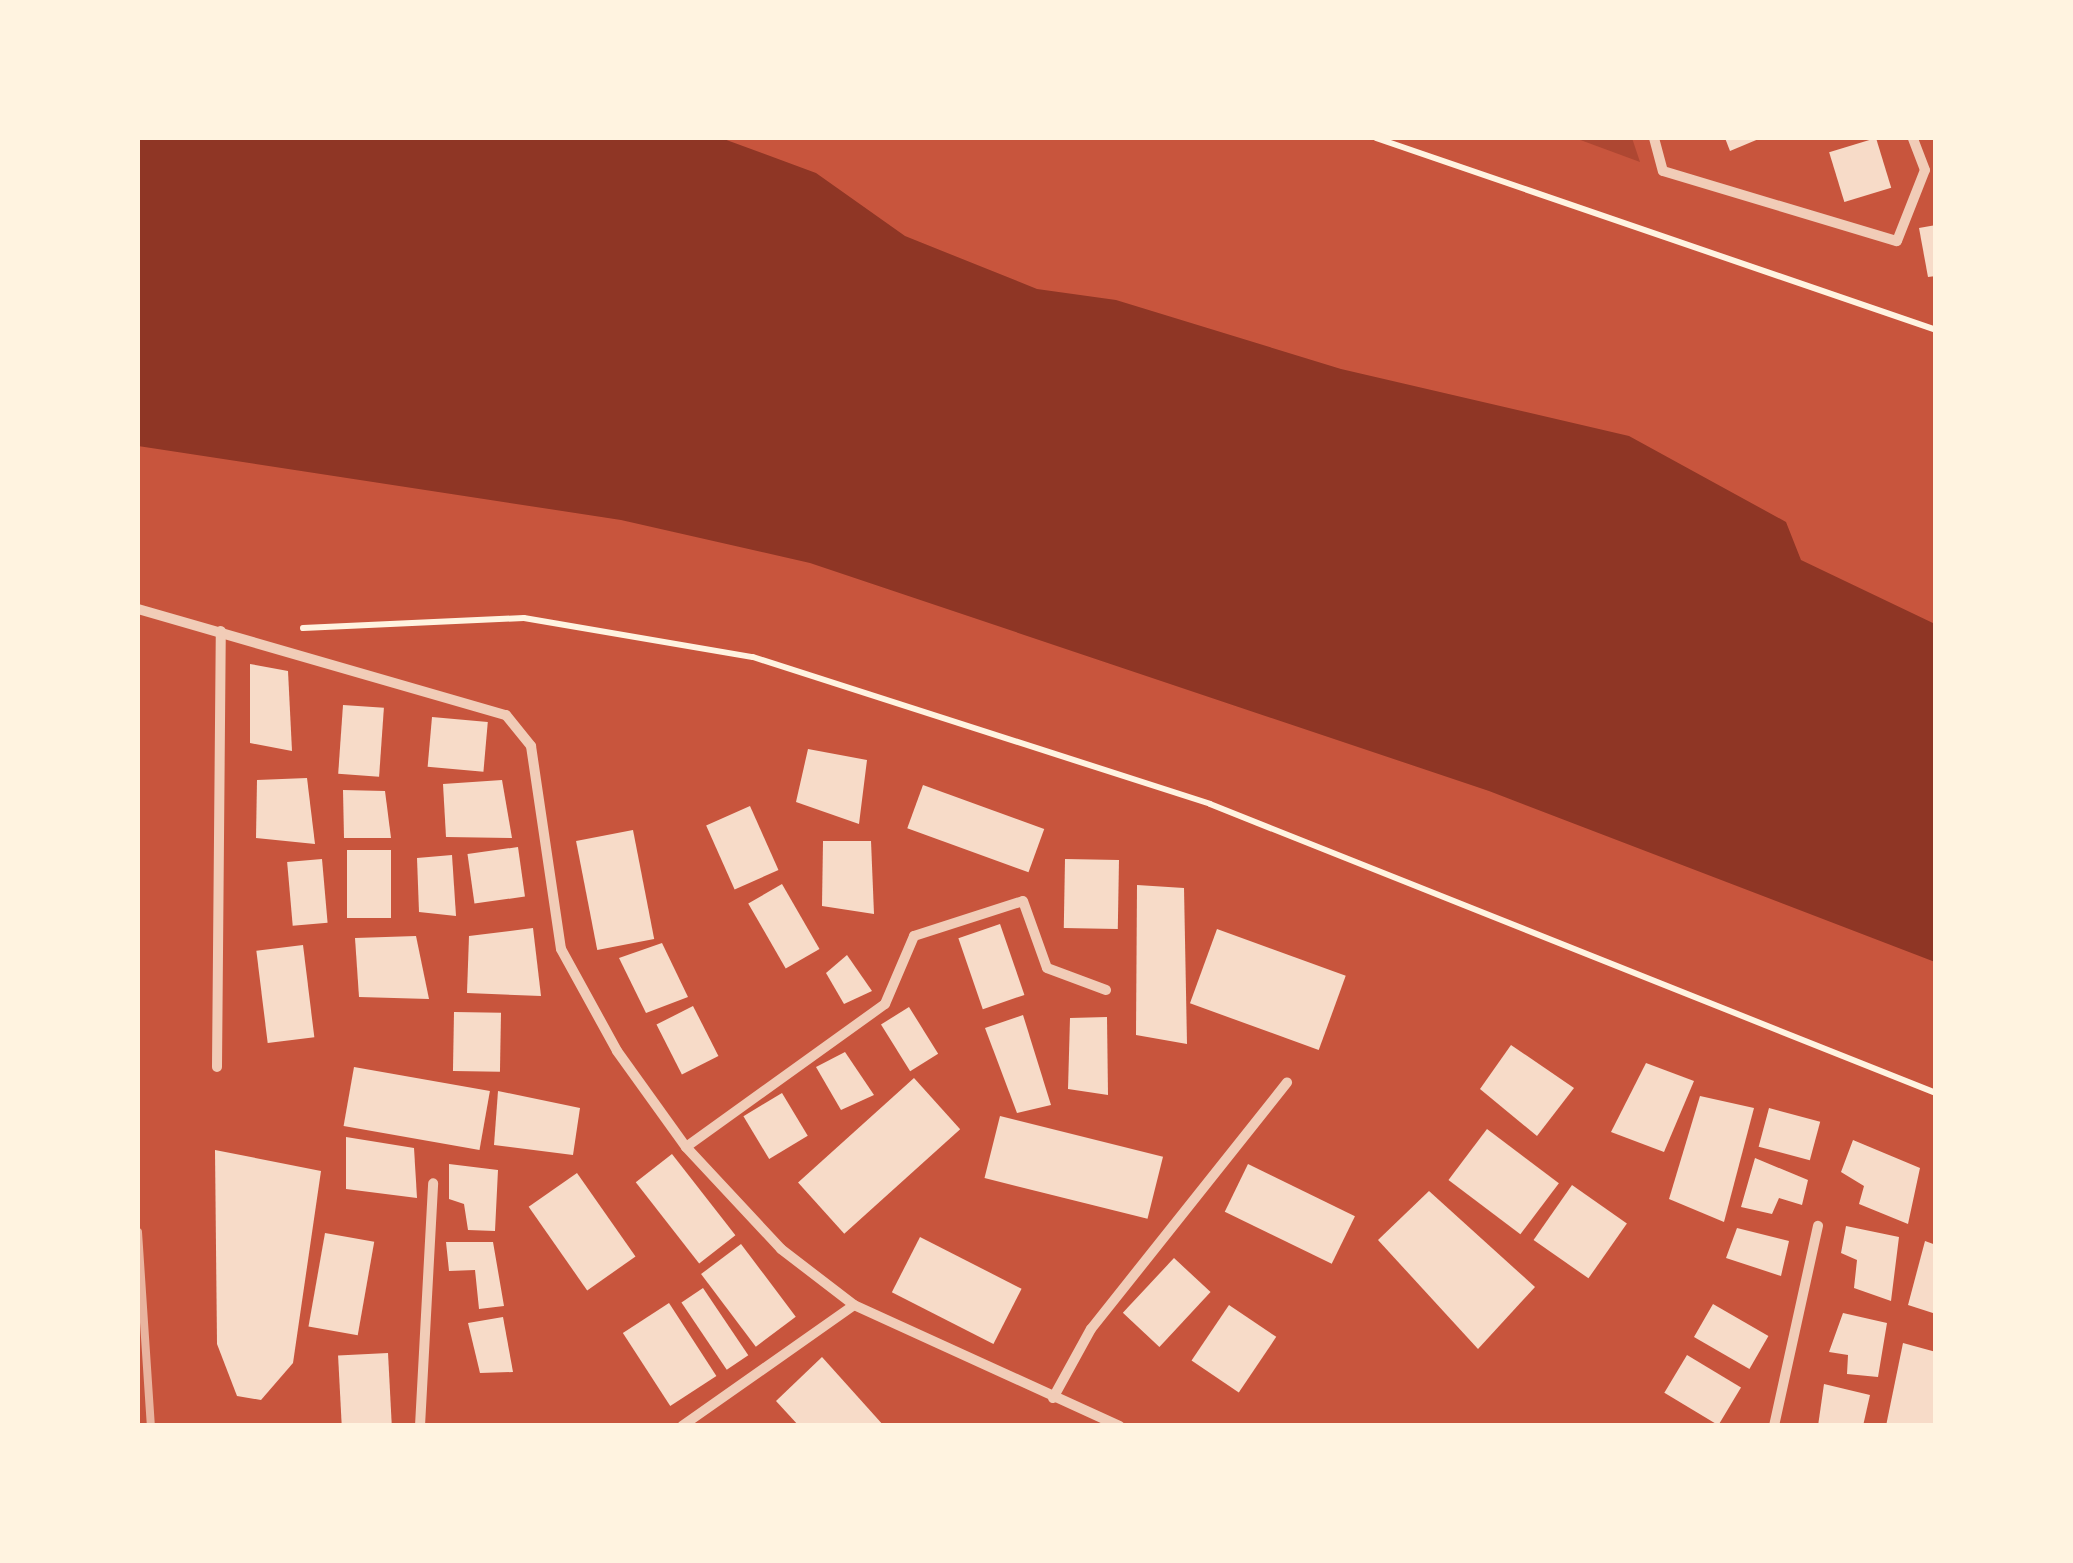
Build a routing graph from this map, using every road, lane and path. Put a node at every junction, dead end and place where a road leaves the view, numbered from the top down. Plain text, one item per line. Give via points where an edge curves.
1 (1376, 138) edge
2 (1654, 138) edge
3 (1913, 138) edge
4 (1936, 330) edge
5 (138, 609) edge
6 (297, 628) dead end
7 (222, 632) junction
8 (1106, 990) dead end
9 (216, 1067) dead end
10 (1287, 1083) dead end
11 (1936, 1093) edge
12 (686, 1147) junction
13 (433, 1184) dead end
14 (1818, 1226) dead end
15 (854, 1305) junction
16 (1053, 1398) junction
17 (420, 1426) edge
18 (682, 1426) edge
19 (1120, 1426) edge
20 (1774, 1426) edge

1 - 4 path
2 - 3 street via 1663,171 1897,241 1925,170
5 - 7 street
6 - 11 path via 524,618 754,657 1210,804
7 - 9 street
7 - 12 street via 506,715 531,746 561,948 617,1051
8 - 12 street via 1047,968 1023,901 914,936 885,1004
10 - 16 street via 1091,1329
12 - 15 street via 781,1249
13 - 17 street
14 - 20 street
15 - 16 street
15 - 18 street
16 - 19 street

